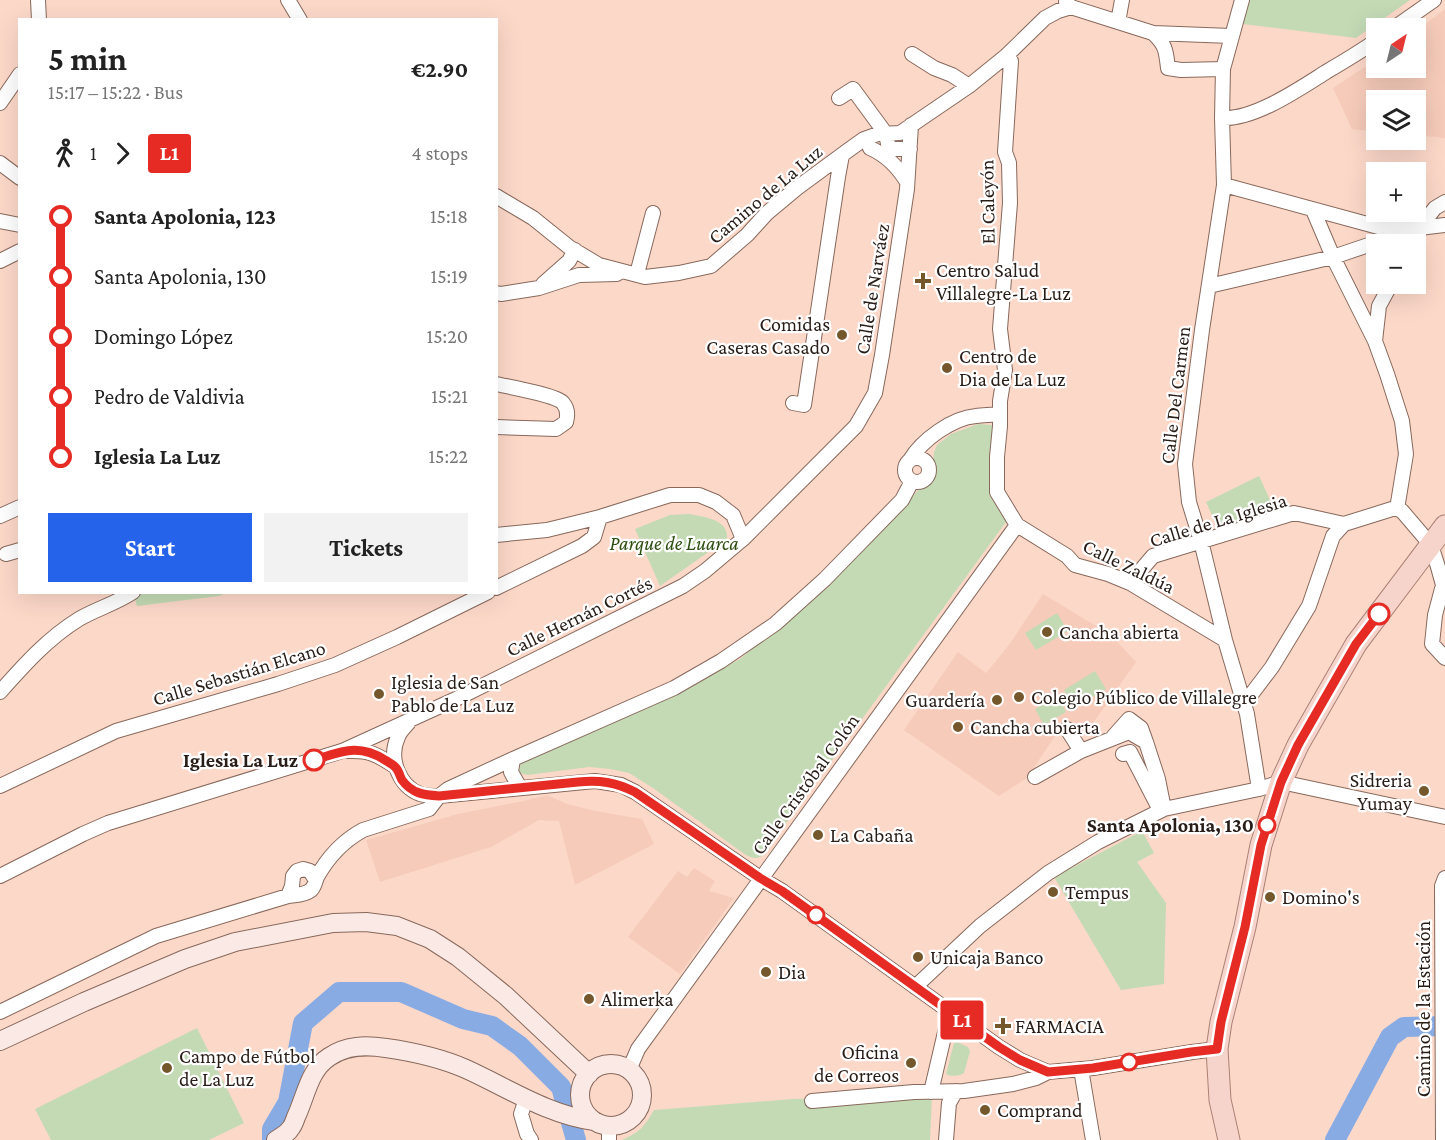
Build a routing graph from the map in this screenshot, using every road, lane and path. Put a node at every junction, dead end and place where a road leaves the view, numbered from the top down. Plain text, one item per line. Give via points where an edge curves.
1 (38, 0) edge
2 (288, 0) edge
3 (1122, 0) edge
4 (1242, 0) edge
5 (1434, 0) edge
6 (1067, 3) edge
7 (39, 18) edge
8 (299, 18) edge
9 (1408, 18) edge
10 (1118, 22) junction
11 (1153, 33) junction
12 (1232, 36) junction
13 (1366, 47) edge
14 (912, 54) dead end
15 (1006, 56) junction
16 (1223, 69) junction
17 (18, 77) edge
18 (969, 86) junction
19 (839, 98) dead end
20 (853, 100) dead end
21 (0, 103) edge
22 (1222, 118) junction
23 (911, 125) junction
24 (882, 134) junction
25 (870, 148) junction
26 (889, 148) junction
27 (910, 149) junction
28 (846, 152) junction
29 (0, 163) edge
30 (18, 176) edge
31 (907, 182) junction
32 (1224, 185) junction
33 (498, 197) edge
34 (1445, 202) edge
35 (1313, 210) junction
36 (653, 213) dead end
37 (0, 221) edge
38 (18, 225) edge
39 (1445, 225) edge
40 (1419, 228) junction
41 (1416, 234) edge
42 (575, 250) junction
43 (18, 252) edge
44 (1333, 257) junction
45 (0, 261) edge
46 (637, 274) junction
47 (1209, 286) junction
48 (539, 288) junction
49 (498, 293) edge
50 (1385, 294) edge
51 (1375, 341) junction
52 (498, 384) edge
53 (799, 404) dead end
54 (999, 414) junction
55 (498, 427) edge
56 (837, 446) joint
57 (917, 459) junction
58 (912, 481) junction
59 (18, 508) edge
60 (1397, 509) junction
61 (733, 515) junction
62 (0, 516) edge
63 (600, 517) junction
64 (761, 521) junction
65 (1344, 524) junction
66 (1017, 525) junction
67 (1445, 526) edge
68 (498, 535) edge
69 (743, 539) junction
70 (1201, 541) junction
71 (1431, 545) junction
72 (1130, 583) junction
73 (498, 587) edge
74 (129, 594) edge
75 (484, 594) edge
76 (1225, 640) junction
77 (1445, 658) edge
78 (0, 692) edge
79 (1244, 704) junction
80 (410, 721) junction
81 (1067, 729) dead end
82 (1081, 751) junction
83 (335, 753) junction
84 (1123, 754) dead end
85 (513, 759) junction
86 (396, 767) junction
87 (1035, 777) dead end
88 (1281, 782) junction
89 (0, 786) edge
90 (520, 788) junction
91 (1259, 789) junction
92 (439, 796) junction
93 (1162, 809) junction
94 (1445, 817) edge
95 (0, 876) edge
96 (760, 878) junction
97 (1445, 878) edge
98 (315, 879) junction
99 (288, 896) junction
100 (915, 987) junction
101 (950, 1011) junction
102 (0, 1012) edge
103 (0, 1041) edge
104 (1217, 1049) junction
105 (1020, 1060) junction
106 (1081, 1069) junction
107 (629, 1070) junction
108 (1048, 1072) junction
109 (589, 1074) junction
110 (1013, 1084) junction
111 (956, 1091) junction
112 (931, 1092) junction
113 (526, 1099) junction
114 (812, 1101) dead end
115 (597, 1126) edge
116 (286, 1136) edge
117 (531, 1140) edge
118 (946, 1140) edge
119 (1093, 1140) edge
120 (1229, 1140) edge
121 (1443, 1140) edge

1 - 7 street
2 - 8 street
3 - 10 street
4 - 12 street, Calle Del Carmen
5 - 9 street
6 - 10 street
6 - 15 street, Camino de La Luz via 1045,18
10 - 11 street
11 - 12 street
11 - 16 street via 1166,51 1168,68
12 - 16 street, Calle Del Carmen
13 - 22 street via 1286,97 1244,116
14 - 18 street
15 - 18 street, Camino de La Luz
15 - 54 street, El Caleyón via 1011,62 1005,152 1010,204 1000,329 1005,370
16 - 22 street, Calle Del Carmen
17 - 21 street
18 - 23 street, Camino de La Luz
19 - 24 street via 853,88
20 - 24 street
22 - 32 street, Calle Del Carmen
23 - 24 street, Camino de La Luz via 900,133
23 - 27 street, Calle de Narváez
24 - 26 street
24 - 28 street, Camino de La Luz via 864,139
25 - 26 street
25 - 28 street
25 - 31 street via 895,165
26 - 27 street
27 - 31 street, Calle de Narváez
28 - 46 street, Camino de La Luz via 782,200 711,266 645,277
28 - 53 street via 836,188
29 - 30 street
31 - 56 street, Calle de Narváez via 875,393 856,426
32 - 35 street
32 - 47 street, Calle Del Carmen
33 - 42 street, Camino de La Luz
34 - 40 street
35 - 40 street via 1382,228
35 - 44 street
36 - 46 street
37 - 38 street
39 - 40 street
40 - 41 street
40 - 44 street
42 - 46 street, Camino de La Luz via 598,265
42 - 48 street via 569,261
43 - 45 street
44 - 47 street
44 - 51 street
46 - 48 street via 579,275
47 - 70 street, Calle Del Carmen via 1185,464 1189,502
48 - 49 street
50 - 51 street via 1379,306
51 - 60 street via 1402,421 1406,454
52 - 55 street via 551,397 562,402 568,413 566,422 556,429
54 - 57 street via 974,416 938,431
54 - 66 street, El Caleyón via 997,492
56 - 64 street, Calle Hernán Cortés
57 - 58 street via 906,468
57 - 58 street via 928,464 928,474 920,482
58 - 85 street via 902,500 825,579 780,620 741,648 674,688
59 - 62 street
60 - 65 street, Calle de La Iglesia
60 - 71 street
61 - 63 street via 717,502 699,495 670,495
61 - 64 street
61 - 69 street
63 - 68 street via 547,530
63 - 73 street via 594,537 582,546
64 - 69 street, Calle Hernán Cortés
65 - 70 street, Calle de La Iglesia via 1294,513
65 - 79 street via 1333,536 1309,606
66 - 72 street, Calle Zaldúa via 1075,565
66 - 96 street, Calle Cristóbal Colón
67 - 71 main road
69 - 80 street, Calle Hernán Cortés via 683,586
70 - 72 street, Calle de La Iglesia via 1153,556
70 - 76 street, Calle Del Carmen
71 - 77 street via 1443,585 1432,644
71 - 88 main road via 1356,644
72 - 76 street, Calle Zaldúa
74 - 78 street via 53,637
75 - 89 street, Calle Sebastián Elcano via 335,665 116,731
76 - 79 street, Calle Del Carmen
79 - 91 street, Calle Del Carmen
80 - 83 street, Calle Hernán Cortés
80 - 86 street via 397,739
81 - 82 street
82 - 87 street
82 - 93 street via 1129,732 1146,742 1158,779
83 - 86 street via 366,751
83 - 95 street, Calle Hernán Cortés via 108,823
84 - 93 street via 1131,752
85 - 90 street via 511,772
85 - 92 street
86 - 92 street via 411,788 422,795
88 - 91 street
88 - 94 street
88 - 104 main road via 1261,845
90 - 92 street
90 - 96 street via 595,781 621,785
91 - 93 street
92 - 98 street via 429,809 353,835 334,851
93 - 100 street via 1048,873 980,926
96 - 100 street
96 - 107 street, Calle Cristóbal Colón via 638,1049
97 - 121 street, Camino de la Estación
98 - 99 street via 307,892
98 - 99 street via 310,871 297,871
99 - 102 street via 156,936
100 - 101 street
101 - 105 street
101 - 112 street
103 - 109 street via 186,959 235,942 333,923 366,922 398,926 430,939 458,957
104 - 106 street
104 - 120 main road via 1220,1100
105 - 108 street
105 - 110 street
106 - 108 street
106 - 119 street
107 - 109 street via 614,1064
107 - 115 street via 640,1082 643,1098 637,1113 625,1124
108 - 110 street
109 - 115 street via 580,1092 583,1108
110 - 111 street
111 - 112 street
111 - 118 street via 949,1103
112 - 114 street
113 - 115 street
113 - 116 street via 463,1068 422,1054 369,1046 345,1048 328,1057 315,1071
113 - 117 street via 521,1113

